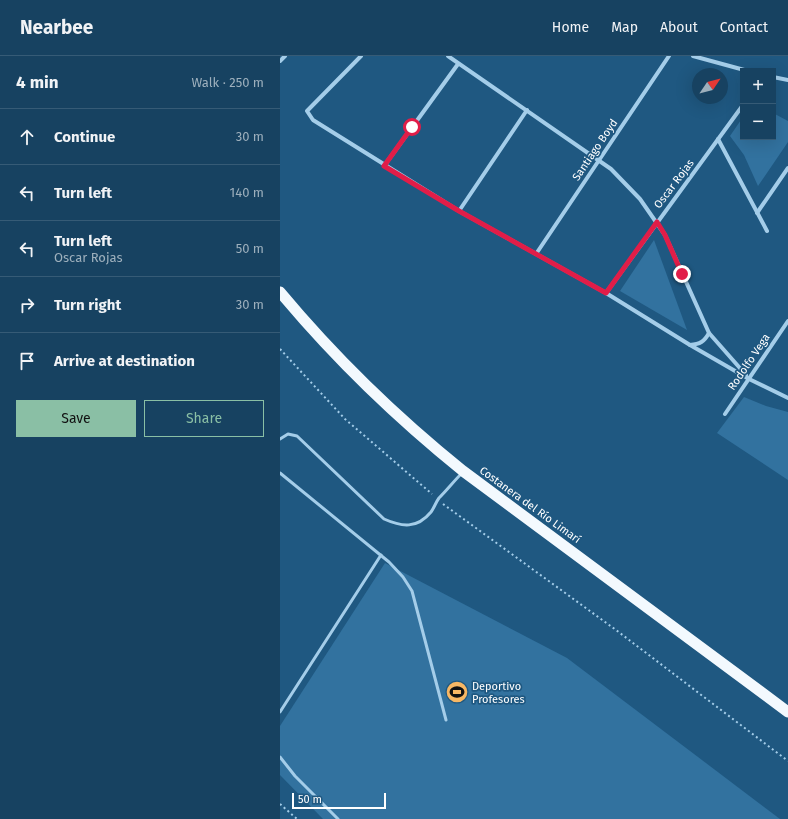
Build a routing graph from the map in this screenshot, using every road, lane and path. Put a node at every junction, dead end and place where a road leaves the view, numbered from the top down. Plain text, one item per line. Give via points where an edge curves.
1 (285, 56) edge
2 (361, 56) edge
3 (448, 56) edge
4 (669, 56) edge
5 (693, 56) edge
6 (280, 61) edge
7 (458, 64) junction
8 (740, 69) edge
9 (776, 77) edge
10 (788, 80) edge
11 (740, 109) edge
12 (527, 110) junction
13 (718, 139) junction
14 (600, 161) junction
15 (384, 166) junction
16 (788, 168) edge
17 (459, 211) junction
18 (757, 213) junction
19 (657, 222) junction
20 (767, 231) dead end
21 (536, 254) junction
22 (280, 292) edge
23 (606, 293) junction
24 (788, 321) edge
25 (709, 333) junction
26 (690, 345) junction
27 (280, 349) edge
28 (749, 379) junction
29 (788, 398) edge
30 (725, 414) dead end
31 (280, 440) edge
32 (463, 471) junction
33 (280, 473) edge
34 (438, 500) junction
35 (380, 554) junction
36 (280, 712) edge
37 (788, 712) edge
38 (446, 720) dead end
39 (280, 757) edge
40 (788, 762) edge
41 (280, 804) edge
42 (297, 819) edge
43 (338, 819) edge

1 - 6 street
2 - 15 street via 307,111 313,120
3 - 7 street
4 - 14 street, Santiago Boyd
5 - 8 street
7 - 12 street
7 - 15 street
9 - 10 street
11 - 13 street, Oscar Rojas
12 - 14 street
12 - 17 street
13 - 18 street
13 - 19 street, Oscar Rojas
14 - 19 street via 640,199
14 - 21 street, Santiago Boyd
15 - 17 street
16 - 18 street
17 - 21 street
18 - 20 street
19 - 23 street, Oscar Rojas
19 - 25 street
21 - 23 street
22 - 32 highway, Costanera del Río Limarí via 361,381
23 - 26 street
24 - 28 street, Rodolfo Vega
25 - 26 street via 706,340 700,344
25 - 28 street
26 - 28 street
27 - 34 path via 345,419
28 - 29 street
28 - 30 street, Rodolfo Vega
31 - 34 lane via 288,434 297,436 384,519 397,524 408,526 418,523 431,512
32 - 34 lane
32 - 37 highway, Costanera del Río Limarí
33 - 35 lane
34 - 40 path via 622,635
35 - 36 lane
35 - 38 lane via 403,577 412,591
39 - 43 lane via 295,776
41 - 42 path

